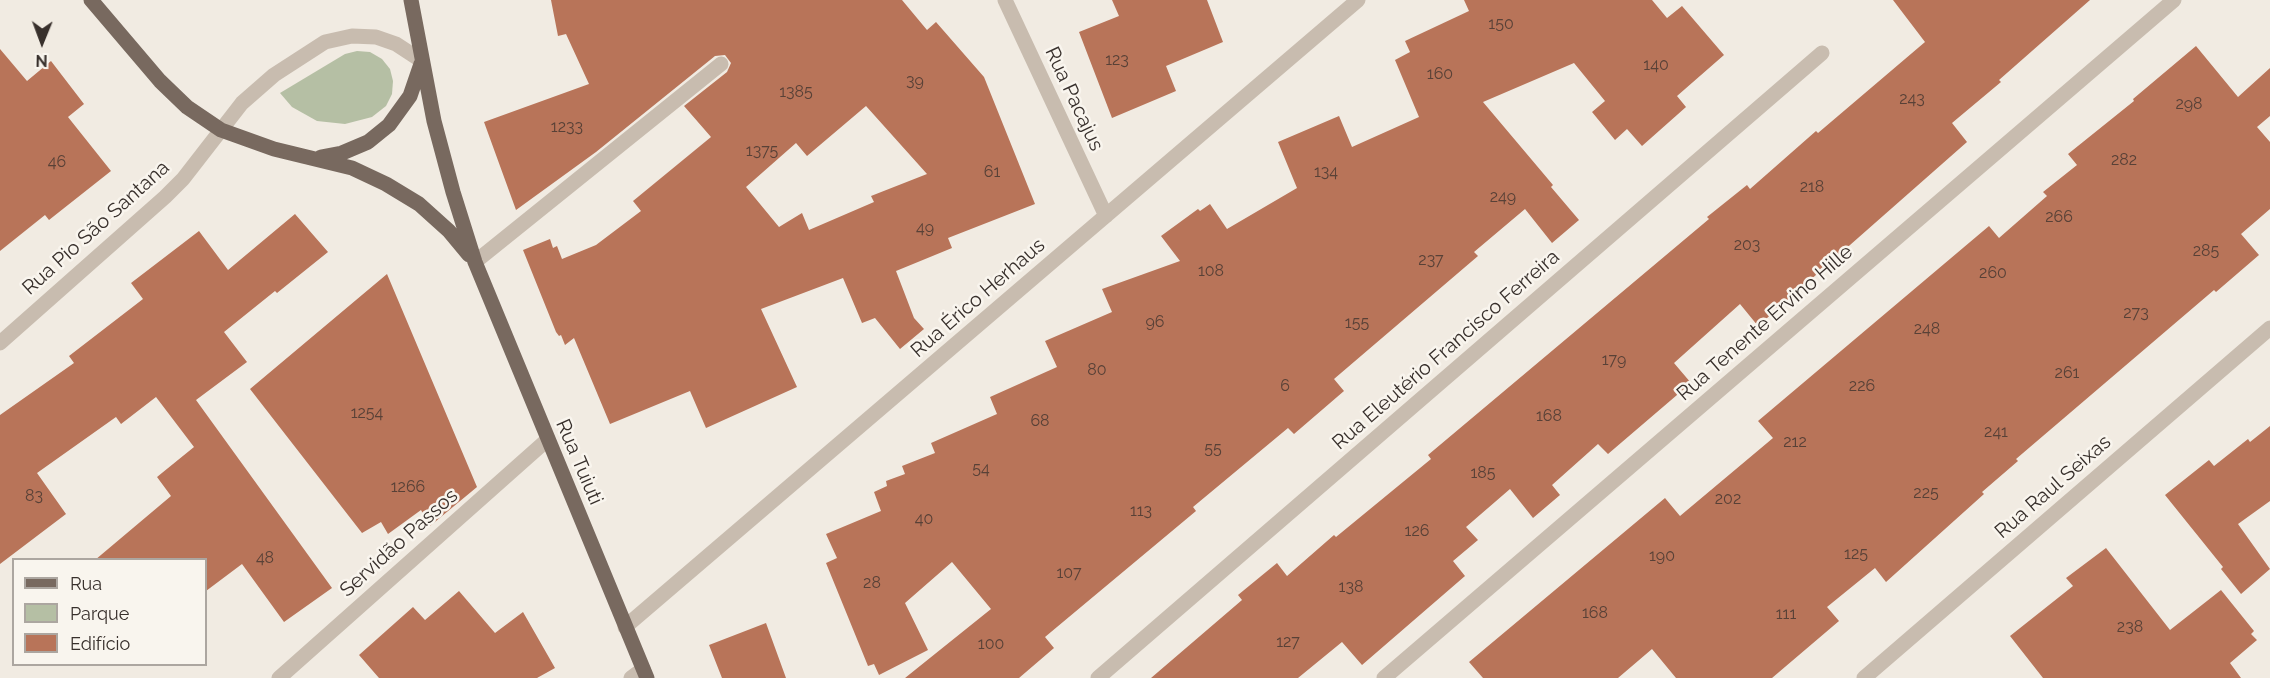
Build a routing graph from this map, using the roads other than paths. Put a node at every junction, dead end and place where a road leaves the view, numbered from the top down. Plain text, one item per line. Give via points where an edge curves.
1 (91, 0) edge
2 (411, 0) edge
3 (1005, 0) edge
4 (1358, 0) edge
5 (2174, 0) edge
6 (1822, 53) dead end
7 (422, 61) junction
8 (721, 64) dead end
9 (220, 130) junction
10 (315, 158) junction
11 (1106, 216) junction
12 (475, 262) junction
13 (2270, 328) edge
14 (0, 343) edge
15 (547, 440) junction
16 (625, 627) junction
17 (641, 675) edge
18 (279, 678) edge
19 (1098, 678) edge
20 (1384, 678) edge
21 (1864, 678) edge

1 - 9 main road, Rua Tuiuti via 160,81 187,107
2 - 7 main road, Rua Tuiuti
3 - 11 street, Rua Pacajus
4 - 11 street, Rua Érico Herhaus
5 - 20 street, Rua Tenente Ervino Hille
6 - 19 street, Rua Eleutério Francisco Ferreira
7 - 9 street, Rua Pio São Santana via 396,44 376,37 352,36 325,42 274,75 242,103
7 - 10 main road via 411,96 389,125 368,142 342,153
7 - 12 main road, Rua Tuiuti via 450,182
8 - 12 street
9 - 10 main road, Rua Tuiuti
9 - 14 street, Rua Pio São Santana via 165,197
10 - 12 main road, Rua Tuiuti via 352,168 411,199 449,231
11 - 16 street, Rua Érico Herhaus
12 - 15 main road, Rua Tuiuti
13 - 21 street, Rua Raul Seixas
15 - 16 main road, Rua Tuiuti
15 - 18 street, Servidão Passos
16 - 17 main road, Rua Tuiuti

